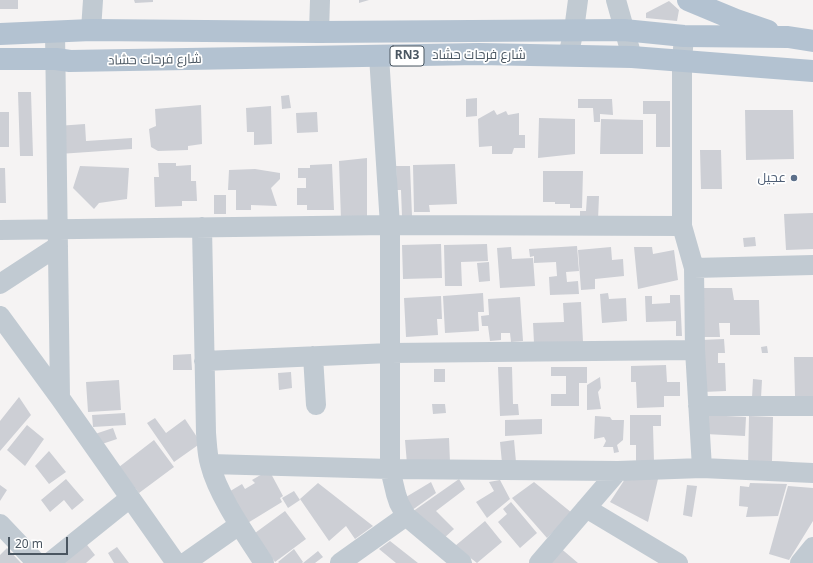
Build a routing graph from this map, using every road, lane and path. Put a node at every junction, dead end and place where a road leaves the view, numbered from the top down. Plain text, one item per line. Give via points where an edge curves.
1 (93, 0) edge
2 (320, 0) edge
3 (578, 0) edge
4 (616, 0) edge
5 (688, 0) edge
6 (91, 30) junction
7 (574, 30) junction
8 (624, 30) junction
9 (56, 32) junction
10 (319, 32) junction
11 (0, 34) edge
12 (684, 36) junction
13 (788, 37) junction
14 (813, 41) edge
15 (379, 56) junction
16 (568, 56) junction
17 (632, 57) junction
18 (0, 59) edge
19 (56, 59) junction
20 (682, 61) junction
21 (813, 71) edge
22 (390, 225) junction
23 (682, 226) junction
24 (202, 227) junction
25 (0, 230) edge
26 (58, 238) junction
27 (813, 265) edge
28 (694, 268) junction
29 (0, 284) edge
30 (0, 316) edge
31 (695, 350) junction
32 (390, 353) junction
33 (313, 356) junction
34 (204, 361) junction
35 (60, 398) junction
36 (316, 405) dead end
37 (698, 406) junction
38 (813, 406) edge
39 (210, 464) junction
40 (702, 468) junction
41 (390, 469) junction
42 (618, 471) junction
43 (813, 473) edge
44 (130, 498) junction
45 (586, 508) junction
46 (406, 516) junction
47 (0, 524) edge
48 (239, 525) junction
49 (813, 547) edge
50 (37, 563) edge
51 (49, 563) edge
52 (176, 563) edge
53 (185, 563) edge
54 (264, 563) edge
55 (340, 563) edge
56 (462, 563) edge
57 (539, 563) edge
58 (678, 563) edge
59 (800, 563) edge

1 - 6 street
2 - 10 street
3 - 7 street
4 - 8 street
5 - 13 main road via 736,20
6 - 9 main road, شارع فرحات حشاد / RN3
6 - 10 main road, شارع فرحات حشاد / RN3
7 - 8 main road, شارع فرحات حشاد / RN3
7 - 10 main road, شارع فرحات حشاد / RN3
7 - 16 street
8 - 12 main road, شارع فرحات حشاد / RN3
8 - 17 street
9 - 11 main road, شارع فرحات حشاد / RN3
9 - 19 street
12 - 13 main road, شارع فرحات حشاد / RN3
12 - 20 street
13 - 14 main road, شارع فرحات حشاد / RN3
15 - 16 main road, شارع فرحات حشاد / RN3
15 - 19 main road, شارع فرحات حشاد / RN3 via 70,61
15 - 22 street
16 - 17 main road, شارع فرحات حشاد / RN3
17 - 20 main road, شارع فرحات حشاد / RN3
18 - 19 main road, شارع فرحات حشاد / RN3
19 - 26 street
20 - 21 main road, شارع فرحات حشاد / RN3
20 - 23 street
22 - 23 street
22 - 24 street
22 - 32 street
23 - 28 street
24 - 26 street
24 - 34 street
25 - 26 street
26 - 29 street
26 - 35 street
27 - 28 street
28 - 31 street
30 - 35 street
31 - 32 street
31 - 37 street
32 - 33 street
32 - 41 street
33 - 34 street
33 - 36 street
34 - 39 street via 206,433
35 - 44 street
37 - 38 street
37 - 40 street
39 - 41 street
39 - 48 street via 217,484
40 - 42 street
40 - 43 street
41 - 42 street
41 - 46 street via 399,503
42 - 45 street
44 - 51 street
44 - 52 street
45 - 57 street
45 - 58 street
46 - 55 street
46 - 56 street
47 - 50 street
48 - 53 street
48 - 54 street
49 - 59 street

